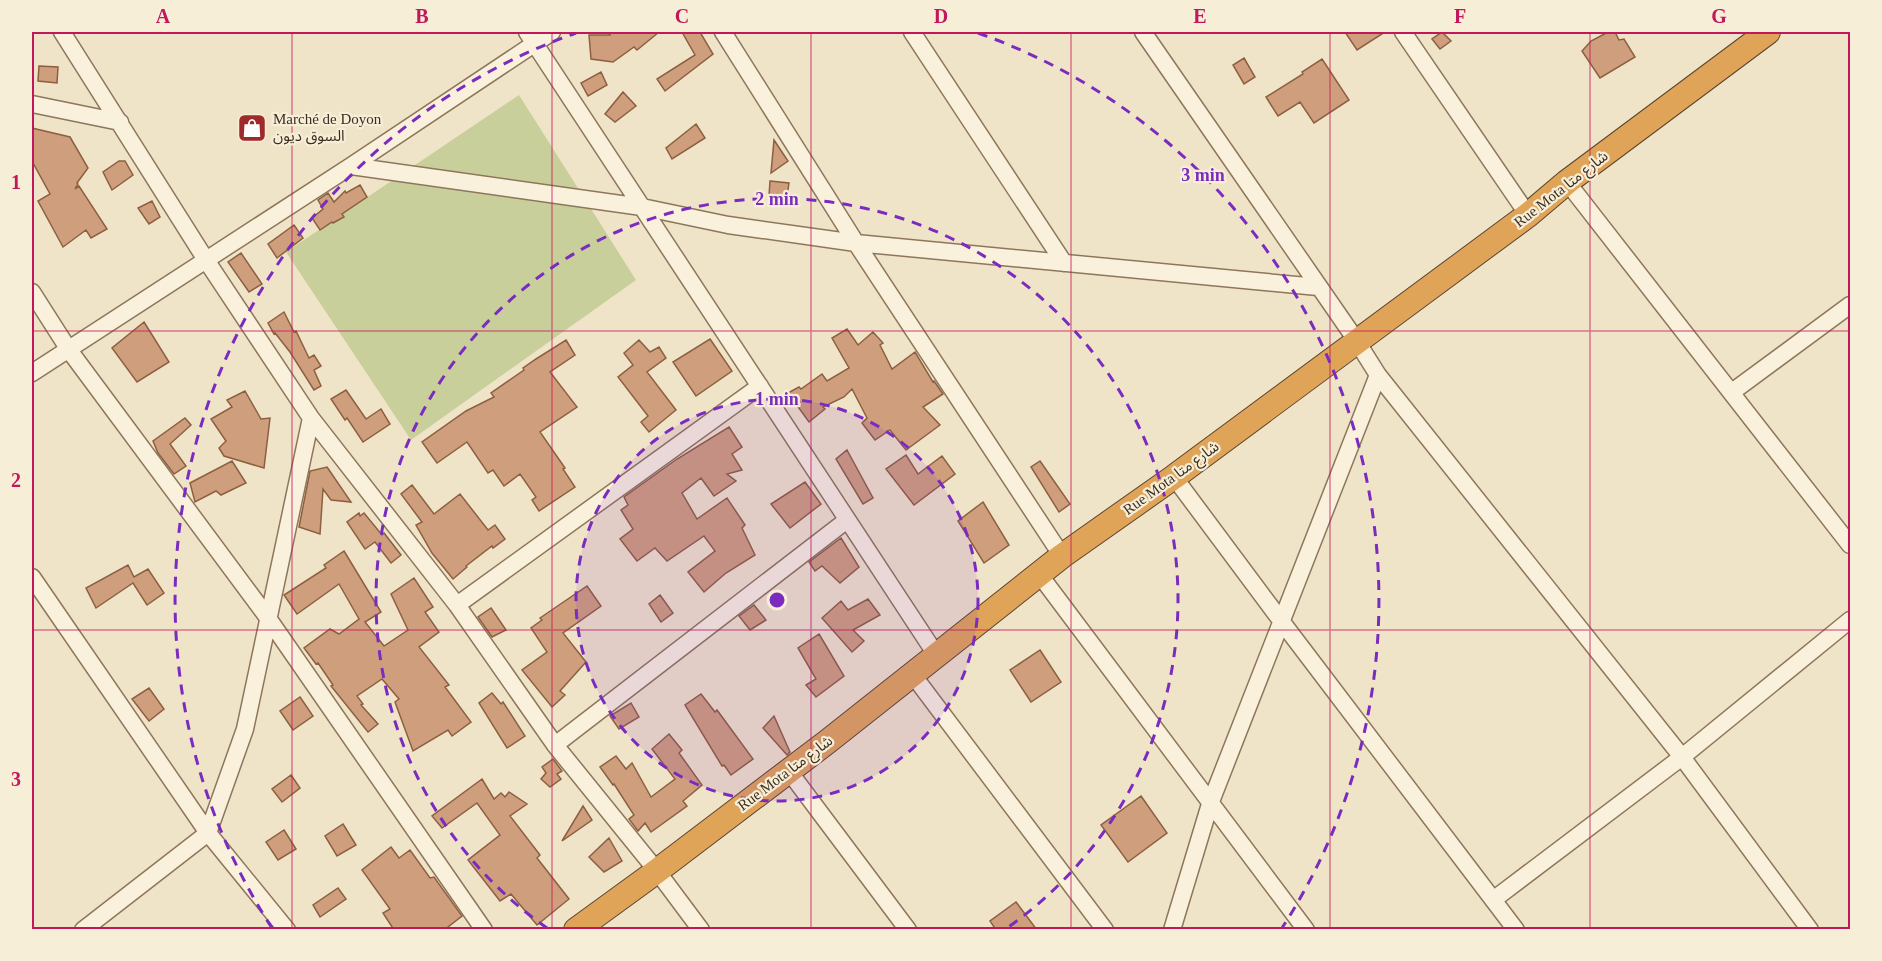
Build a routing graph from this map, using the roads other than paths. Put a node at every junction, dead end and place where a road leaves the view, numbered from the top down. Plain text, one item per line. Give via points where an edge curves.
1 (62, 32) edge
2 (552, 32) edge
3 (723, 32) edge
4 (912, 32) edge
5 (1143, 32) edge
6 (1403, 32) edge
7 (1768, 32) edge
8 (531, 37) edge
9 (32, 104) edge
10 (120, 122) junction
11 (351, 166) junction
12 (1567, 182) junction
13 (642, 207) junction
14 (1528, 215) junction
15 (855, 243) junction
16 (206, 260) junction
17 (1064, 263) junction
18 (1318, 287) junction
19 (32, 292) edge
20 (1851, 305) edge
21 (1356, 340) junction
22 (69, 350) junction
23 (32, 373) edge
24 (1378, 375) junction
25 (759, 386) junction
26 (1732, 392) junction
27 (311, 418) junction
28 (1174, 477) junction
29 (847, 519) junction
30 (1851, 545) edge
31 (1062, 556) junction
32 (1039, 574) junction
33 (32, 577) edge
34 (457, 605) junction
35 (268, 618) junction
36 (1851, 620) edge
37 (1282, 622) junction
38 (937, 656) junction
39 (913, 675) junction
40 (555, 745) junction
41 (1682, 757) junction
42 (788, 770) junction
43 (1210, 804) junction
44 (208, 833) junction
45 (657, 871) junction
46 (1493, 900) junction
47 (83, 930) edge
48 (286, 930) edge
49 (484, 930) edge
50 (576, 930) edge
51 (701, 930) edge
52 (908, 930) edge
53 (1106, 930) edge
54 (1172, 930) edge
55 (1306, 930) edge
56 (1516, 930) edge
57 (1810, 930) edge

1 - 10 street
2 - 8 street
3 - 15 street
4 - 17 street
5 - 18 street
6 - 14 street
7 - 12 highway, Rue Mota شارع متا
8 - 11 street
8 - 13 street
9 - 10 street
10 - 16 street
11 - 13 street
11 - 16 street
12 - 14 highway, Rue Mota شارع متا
12 - 26 street
13 - 15 street via 728,225
13 - 25 street
14 - 21 highway, Rue Mota شارع متا
15 - 17 street
15 - 31 street
16 - 22 street
16 - 27 street
17 - 18 street
18 - 21 street
19 - 22 street
20 - 26 street
21 - 24 street
21 - 28 highway, Rue Mota شارع متا
22 - 23 street
22 - 35 street
24 - 37 street
24 - 41 street
25 - 29 street
25 - 34 street
26 - 30 street
27 - 34 street
27 - 35 street
28 - 31 highway, Rue Mota شارع متا
28 - 37 street
29 - 38 street
29 - 40 street
31 - 32 highway, Rue Mota شارع متا
32 - 38 highway, Rue Mota شارع متا
32 - 43 street
33 - 44 street
34 - 40 street
35 - 44 street via 245,729
35 - 49 street
36 - 41 street
37 - 43 street
37 - 46 street
38 - 39 highway, Rue Mota شارع متا
39 - 42 highway, Rue Mota شارع متا
39 - 53 street
40 - 45 street
41 - 46 street
41 - 57 street
42 - 45 highway, Rue Mota شارع متا
42 - 52 street
43 - 54 street
43 - 55 street
44 - 47 street
44 - 48 street
45 - 50 highway, Rue Mota شارع متا
45 - 51 street
46 - 56 street

